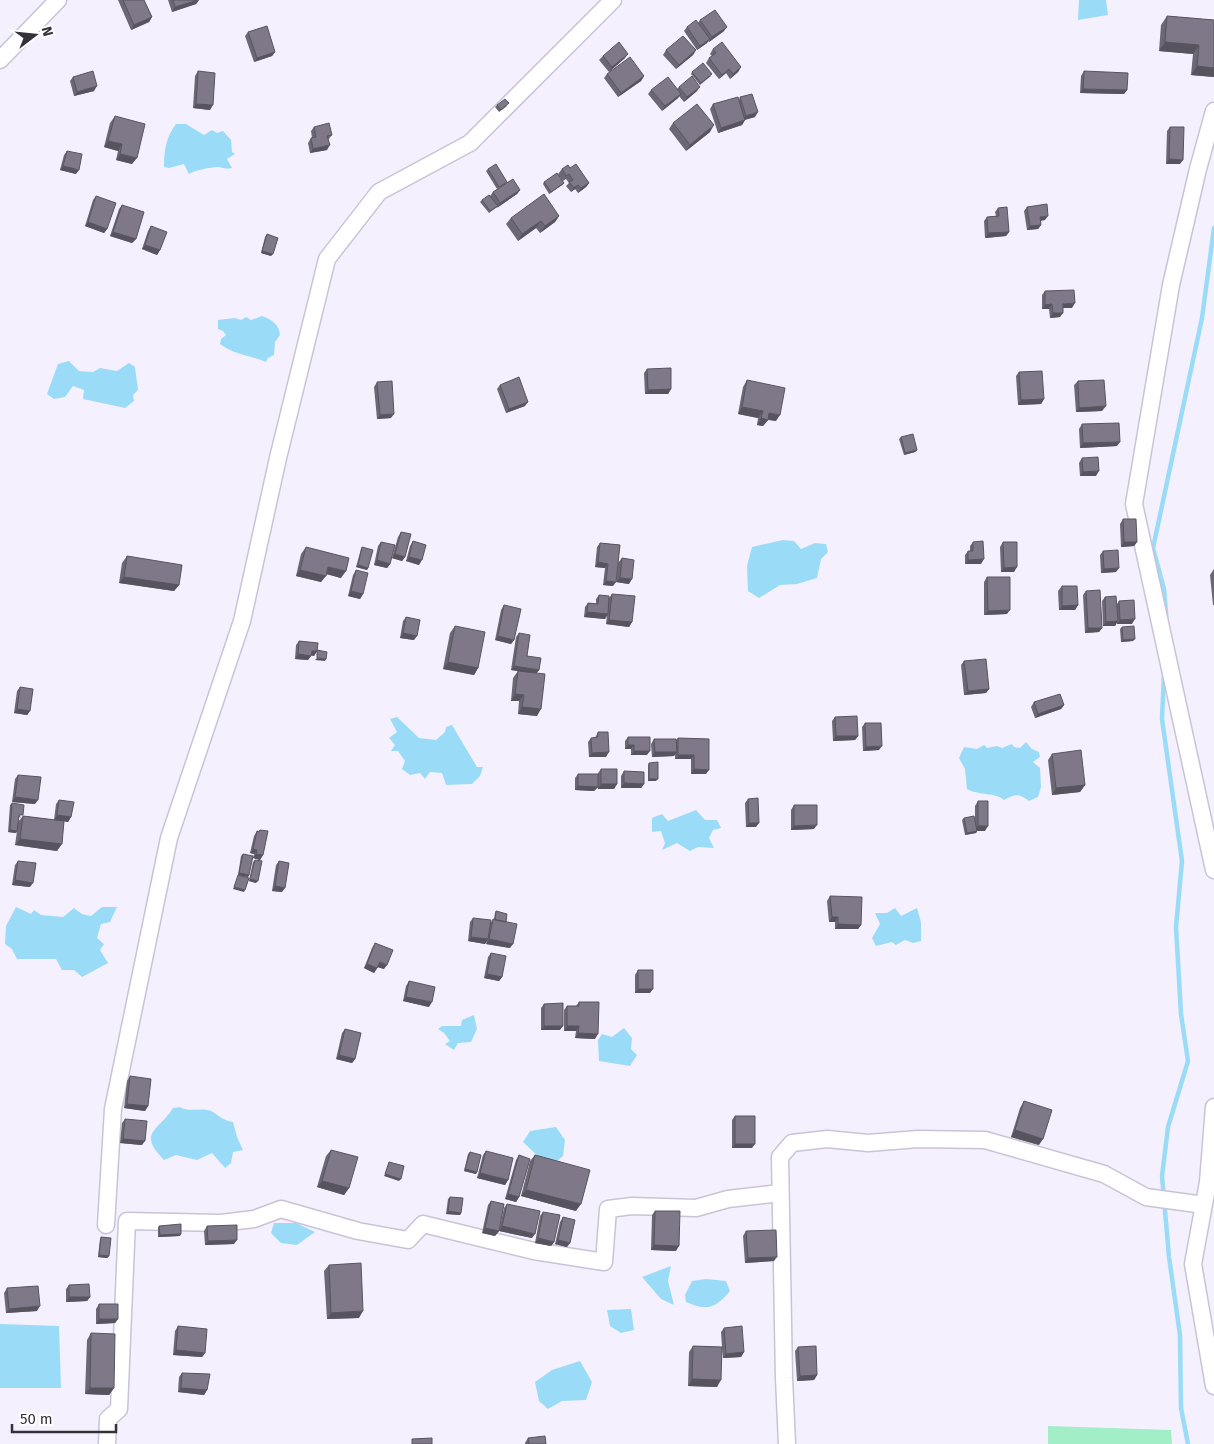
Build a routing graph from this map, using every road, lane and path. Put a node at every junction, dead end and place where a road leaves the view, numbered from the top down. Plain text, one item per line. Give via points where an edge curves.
1 (58, 0) edge
2 (613, 0) edge
3 (0, 60) edge
4 (1214, 111) edge
5 (1214, 870) edge
6 (1214, 1107) edge
7 (1211, 1182) edge
8 (780, 1193) junction
9 (1204, 1205) junction
10 (106, 1225) dead end
11 (1214, 1386) edge
12 (107, 1444) edge
13 (787, 1444) edge

1 - 3 street
2 - 10 street via 470,144 379,192 327,259 242,621 169,838 113,1109
4 - 5 street via 1171,284 1134,504
6 - 7 street
7 - 9 street
8 - 9 street via 780,1157 792,1143 827,1139 868,1144 918,1139 985,1140 1104,1174 1146,1198
8 - 12 street via 696,1208 632,1206 608,1209 604,1262 534,1251 423,1224 408,1240 358,1231 281,1209 254,1219 221,1223 127,1221 119,1408 108,1418
8 - 13 street
9 - 11 street via 1193,1264

